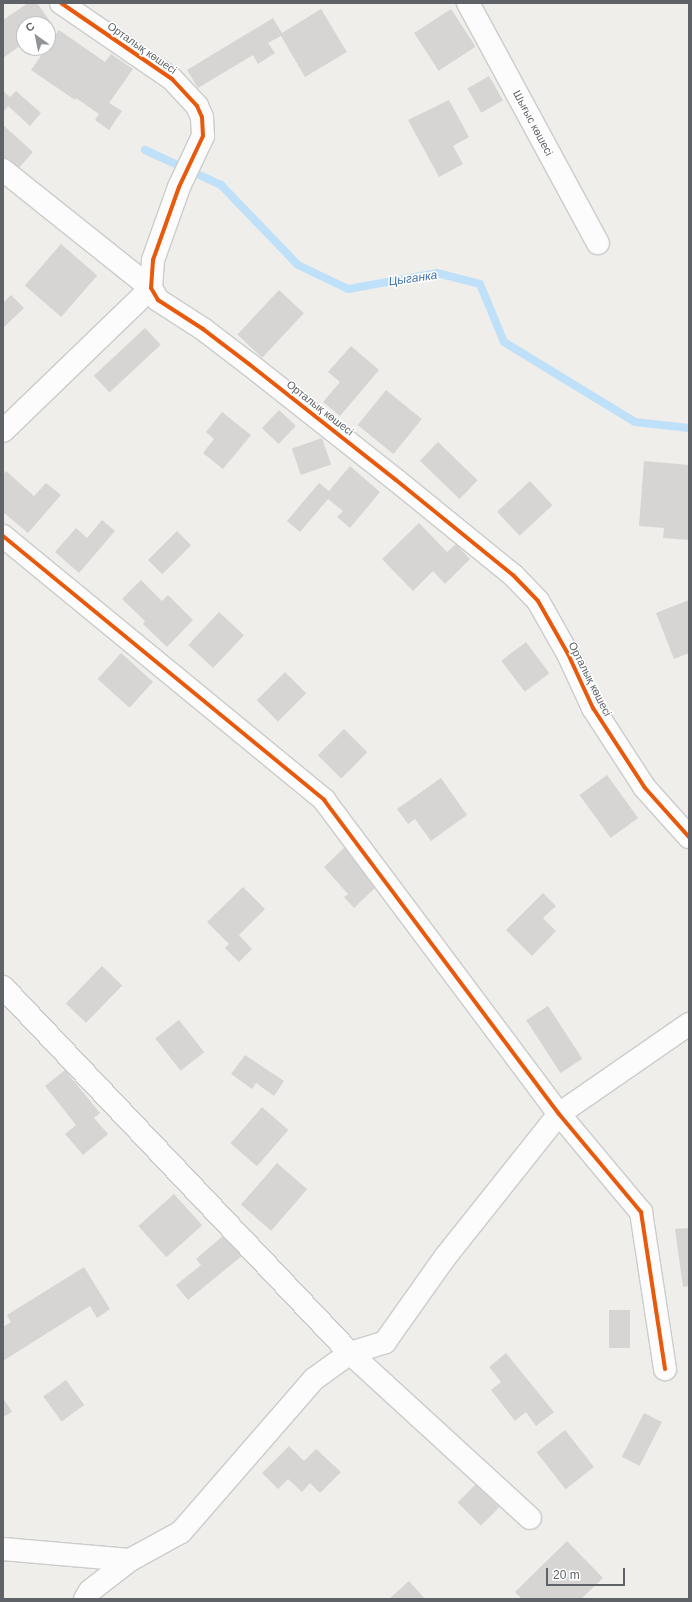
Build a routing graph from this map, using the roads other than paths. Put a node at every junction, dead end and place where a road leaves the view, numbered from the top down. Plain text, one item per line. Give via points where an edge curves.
1 (61, 3) edge
2 (468, 3) edge
3 (3, 170) edge
4 (598, 243) dead end
5 (151, 288) junction
6 (3, 431) edge
7 (3, 536) edge
8 (689, 837) edge
9 (3, 987) edge
10 (689, 1024) edge
11 (560, 1114) junction
12 (350, 1353) junction
13 (665, 1369) dead end
14 (530, 1518) dead end
15 (3, 1549) edge
16 (130, 1560) junction
17 (84, 1599) edge

1 - 5 street, Орталық көшесі via 172,79 197,106 202,117 203,136 179,187 153,260
2 - 4 street, Шығыс көшесі
3 - 5 street
5 - 6 street
5 - 8 street, Орталық көшесі via 158,300 256,368 518,580 538,601 568,654 593,708 645,788
7 - 11 street via 324,800
9 - 12 street
10 - 11 street
11 - 12 street via 446,1256 385,1342
11 - 13 street via 641,1212
12 - 14 street
12 - 16 street via 314,1378 181,1532
15 - 16 street
16 - 17 street via 90,1591

